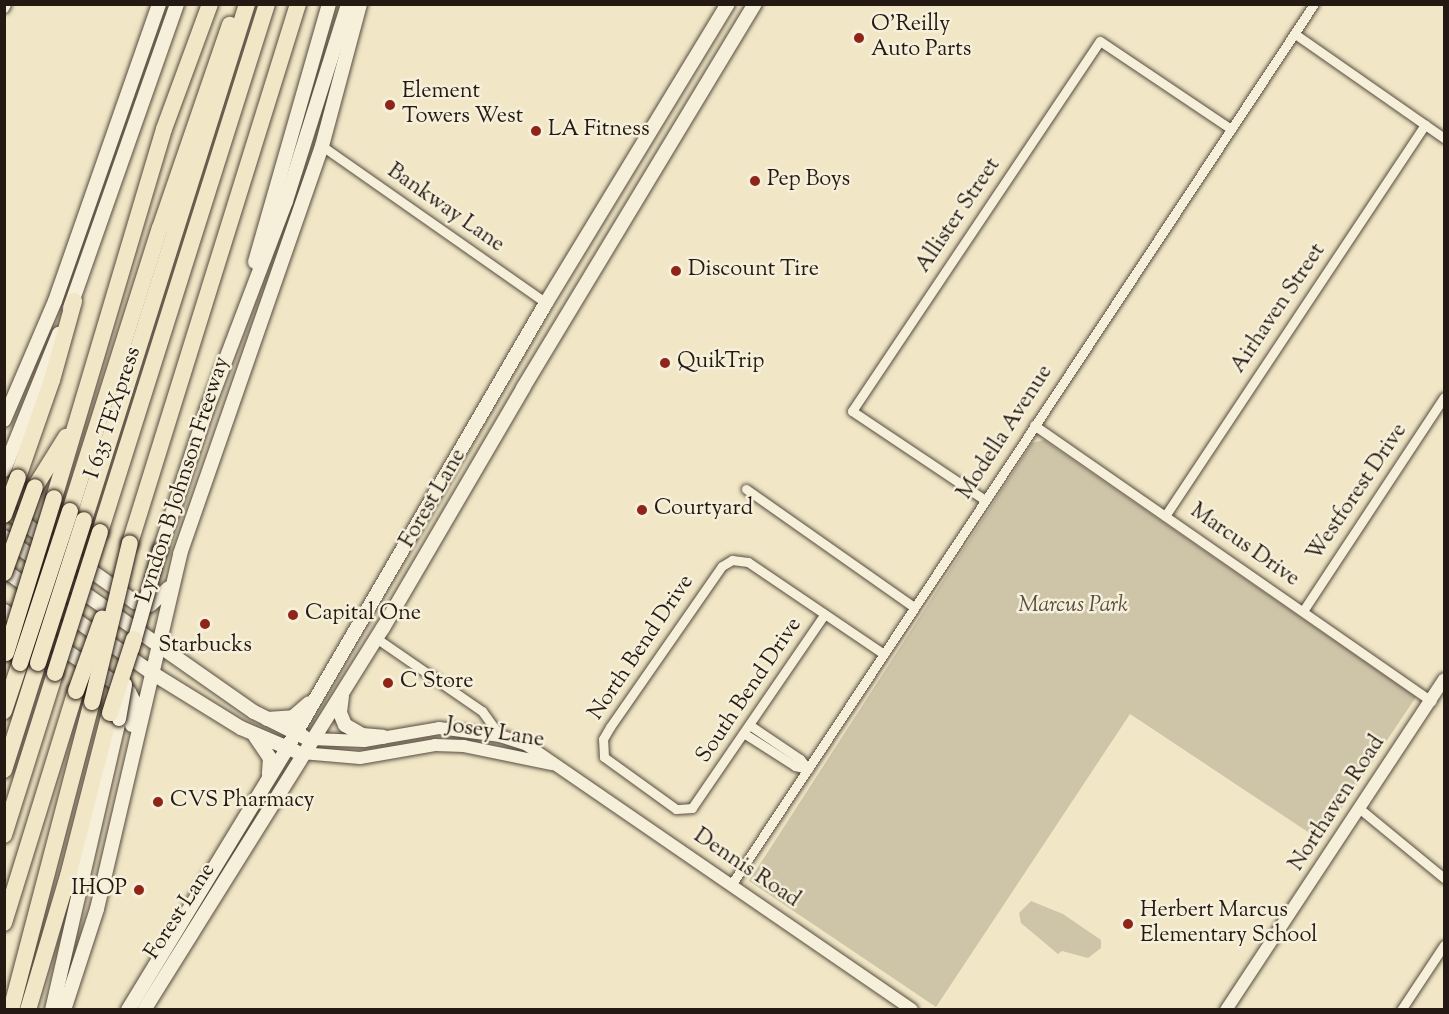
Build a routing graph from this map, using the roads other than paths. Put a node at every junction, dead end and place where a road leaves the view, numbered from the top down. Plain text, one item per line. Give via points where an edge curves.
1 (159, 4) edge
2 (177, 4) edge
3 (210, 4) edge
4 (238, 4) edge
5 (247, 4) edge
6 (267, 4) edge
7 (298, 4) edge
8 (329, 4) edge
9 (348, 4) edge
10 (360, 4) edge
11 (728, 4) edge
12 (755, 4) edge
13 (1314, 4) edge
14 (1295, 34) junction
15 (672, 98) junction
16 (691, 110) junction
17 (1425, 125) junction
18 (1231, 129) junction
19 (1444, 138) edge
20 (322, 146) junction
21 (74, 301) junction
22 (546, 303) junction
23 (566, 316) junction
24 (237, 328) junction
25 (1444, 398) edge
26 (77, 418) junction
27 (4, 420) edge
28 (1034, 425) junction
29 (456, 457) junction
30 (476, 469) junction
31 (11, 473) edge
32 (746, 489) dead end
33 (985, 500) junction
34 (4, 509) edge
35 (4, 514) edge
36 (77, 516) junction
37 (1165, 516) junction
38 (4, 537) edge
39 (130, 543) junction
40 (4, 572) edge
41 (384, 584) junction
42 (171, 586) junction
43 (402, 596) junction
44 (914, 607) junction
45 (4, 611) edge
46 (1303, 611) junction
47 (824, 615) junction
48 (376, 638) junction
49 (134, 639) joint
50 (158, 647) junction
51 (884, 654) junction
52 (10, 658) edge
53 (152, 673) junction
54 (1444, 681) edge
55 (324, 686) junction
56 (344, 689) junction
57 (1431, 701) junction
58 (4, 711) edge
59 (115, 716) junction
60 (265, 718) junction
61 (446, 729) junction
62 (748, 730) junction
63 (253, 734) junction
64 (296, 734) junction
65 (500, 736) junction
66 (383, 737) junction
67 (311, 740) junction
68 (446, 745) junction
69 (287, 748) junction
70 (601, 749) joint
71 (303, 753) junction
72 (133, 756) junction
73 (556, 765) junction
74 (808, 769) junction
75 (4, 770) edge
76 (268, 780) junction
77 (1360, 809) junction
78 (4, 835) edge
79 (1444, 878) edge
80 (731, 885) junction
81 (4, 923) edge
82 (1444, 945) edge
83 (64, 1009) edge
84 (11, 1010) edge
85 (28, 1010) edge
86 (52, 1010) edge
87 (128, 1010) edge
88 (144, 1010) edge
89 (912, 1010) edge
90 (1226, 1010) edge
91 (1401, 1010) edge

1 - 27 main road via 55,301
2 - 21 main road
3 - 26 highway via 164,129
4 - 36 highway via 160,228
5 - 36 highway, I 635 TEXpress
6 - 78 highway, I 635 TEXpress, bridge
7 - 39 highway, Lyndon B Johnson Freeway
8 - 24 main road
9 - 24 main road via 289,190
10 - 20 main road, Lyndon B Johnson Freeway
11 - 15 main road, Forest Lane
12 - 16 main road, Forest Lane
13 - 14 street, Modella Avenue
14 - 17 street
14 - 18 street, Modella Avenue
15 - 16 main road
15 - 22 main road, Forest Lane
16 - 23 main road, Forest Lane
17 - 19 street
17 - 37 street, Airhaven Street
18 - 28 street, Modella Avenue
18 - 33 street, Allister Street via 1100,41 852,411
20 - 22 street, Bankway Lane
20 - 42 main road, Lyndon B Johnson Freeway via 212,456
21 - 31 highway via 52,380
21 - 31 main road via 11,452
22 - 23 main road
22 - 29 main road, Forest Lane
23 - 30 main road, Forest Lane
24 - 49 main road, bridge via 160,550
25 - 46 street, Westforest Drive
26 - 40 highway, bridge via 35,487
26 - 52 highway, bridge
28 - 33 street, Modella Avenue
28 - 37 street, Marcus Drive
29 - 30 main road
29 - 41 main road, Forest Lane
30 - 43 main road, Forest Lane
31 - 35 highway, bridge
32 - 44 street
33 - 44 street, Modella Avenue
34 - 42 main road via 135,602 144,606 157,602
36 - 52 highway, bridge
36 - 75 highway, I 635 TEXpress, bridge
37 - 46 street, Marcus Drive
38 - 50 main road, Josey Lane
39 - 81 highway, Lyndon B Johnson Freeway, bridge via 76,691
39 - 84 highway, bridge
40 - 53 main road, Josey Lane
41 - 43 main road
41 - 55 main road, Forest Lane
42 - 50 main road, Lyndon B Johnson Freeway
43 - 48 main road, Forest Lane
44 - 51 street, Modella Avenue
45 - 72 main road via 129,692 134,702 130,738
46 - 57 street, Marcus Drive
47 - 51 street
47 - 62 street, South Bend Drive
47 - 70 street, North Bend Drive via 748,562 732,560 718,571 610,727
48 - 56 main road, Forest Lane
48 - 65 street via 482,711
49 - 59 highway, bridge
50 - 53 main road, Lyndon B Johnson Freeway
50 - 60 main road, Josey Lane
51 - 74 street, Modella Avenue
52 - 58 highway
53 - 63 main road, Josey Lane
53 - 72 main road, Lyndon B Johnson Freeway
54 - 57 street, Northaven Road
55 - 60 main road via 293,717
55 - 64 main road, Forest Lane
56 - 66 main road via 340,713 345,725 362,735
56 - 67 main road, Forest Lane
57 - 77 street, Northaven Road
59 - 85 highway
59 - 86 main road
60 - 64 main road, Josey Lane
61 - 65 street, Josey Lane
61 - 66 street, Josey Lane
61 - 68 street
62 - 70 street, South Bend Drive via 693,808 676,809 609,764
62 - 74 street via 795,766
63 - 69 main road, Josey Lane
63 - 76 main road via 270,758
64 - 67 main road, Josey Lane
64 - 69 main road, Forest Lane
65 - 73 street, Josey Lane via 527,745
66 - 67 street, Josey Lane via 344,742
67 - 71 main road, Forest Lane
68 - 71 street, Josey Lane via 360,758
68 - 73 street, Josey Lane via 491,750
69 - 71 main road, Josey Lane
69 - 76 main road, Forest Lane
71 - 88 main road, Forest Lane
72 - 83 main road, Lyndon B Johnson Freeway via 97,909
73 - 80 street, Dennis Road
74 - 80 street, Modella Avenue
76 - 87 main road, Forest Lane
77 - 79 street
77 - 90 street, Northaven Road
80 - 89 street, Dennis Road
82 - 91 street

